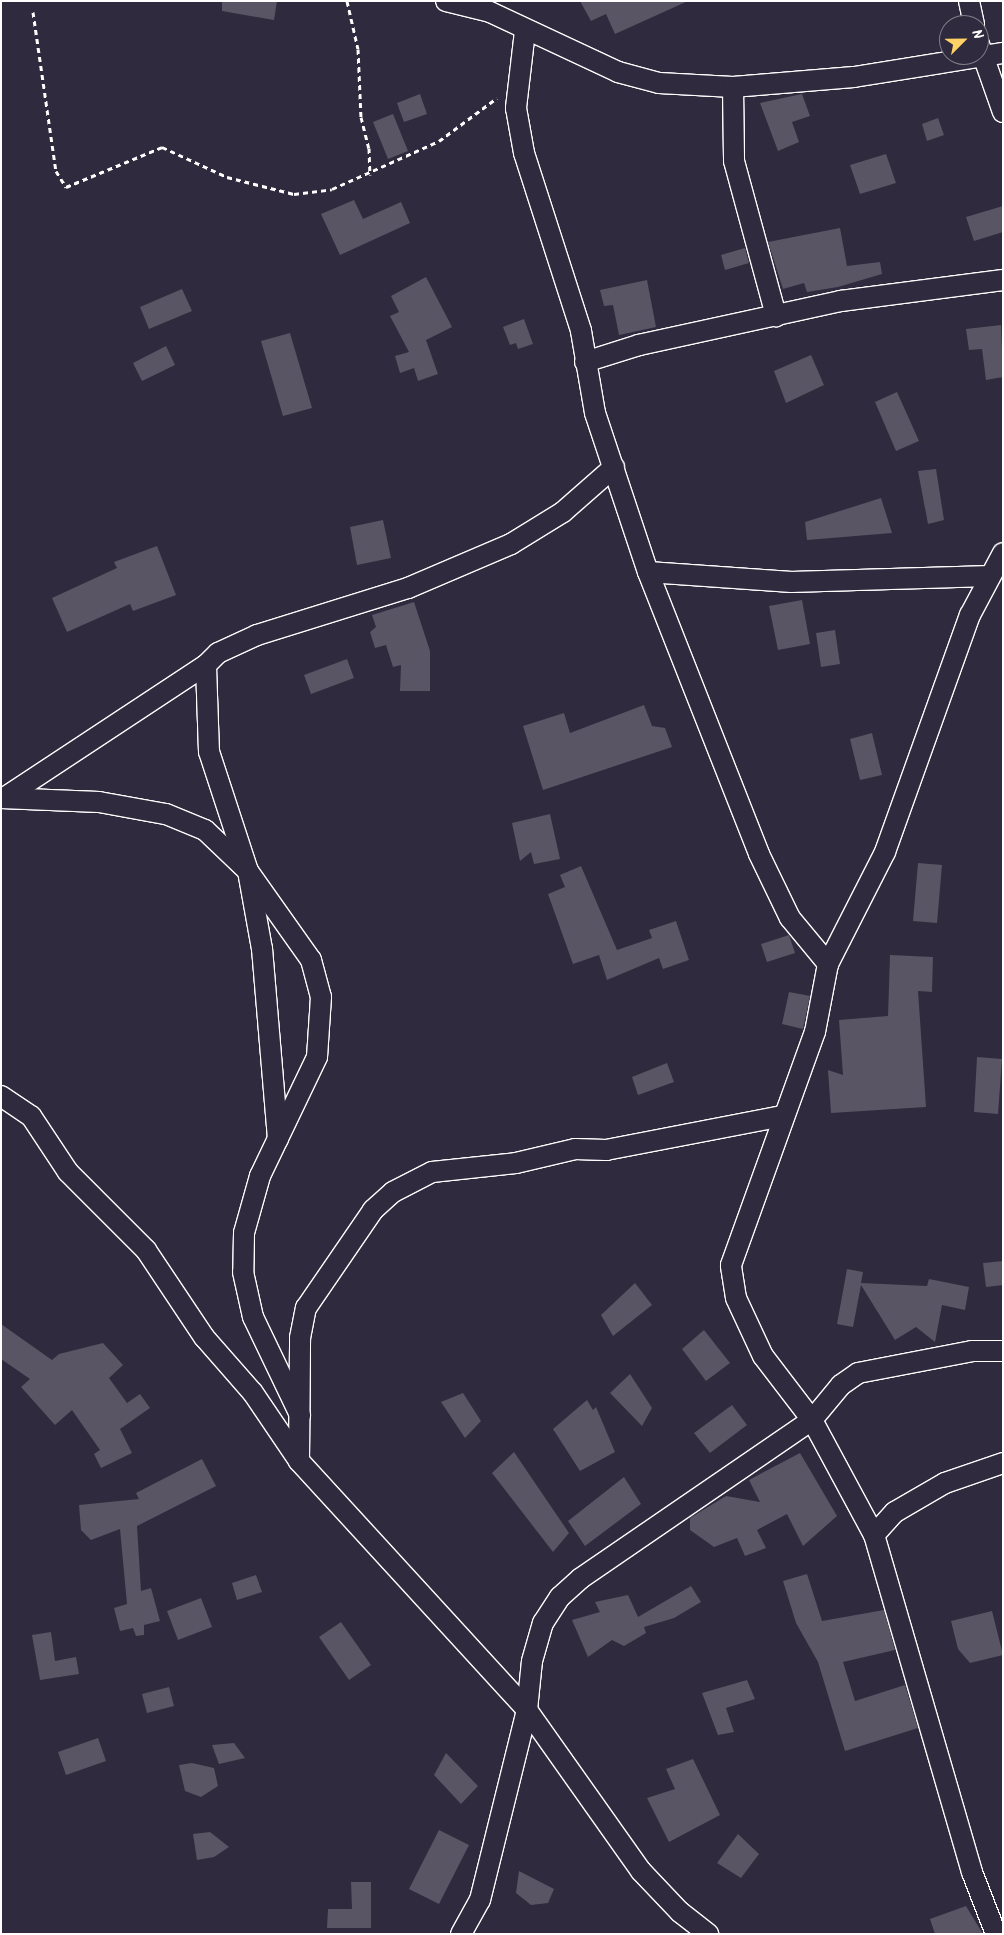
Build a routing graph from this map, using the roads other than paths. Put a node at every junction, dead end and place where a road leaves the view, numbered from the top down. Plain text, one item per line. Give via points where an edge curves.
1 (446, 1) edge
2 (969, 1) edge
3 (972, 15) edge
4 (525, 31) junction
5 (989, 51) edge
6 (1003, 52) edge
7 (939, 60) edge
8 (986, 65) edge
9 (733, 87) junction
10 (1003, 112) edge
11 (1003, 280) edge
12 (776, 316) junction
13 (585, 362) junction
14 (614, 467) junction
15 (1003, 553) edge
16 (648, 572) junction
17 (989, 576) junction
18 (206, 666) junction
19 (4, 797) edge
20 (248, 871) junction
21 (828, 964) junction
22 (1, 1096) edge
23 (782, 1116) junction
24 (278, 1139) junction
25 (1003, 1351) edge
26 (300, 1415) junction
27 (812, 1420) junction
28 (299, 1460) junction
29 (1003, 1463) edge
30 (874, 1535) junction
31 (527, 1710) junction
32 (461, 1934) edge
33 (708, 1934) edge
34 (996, 1934) edge

1 - 4 street via 490,12
2 - 3 street
4 - 9 street via 626,74 659,83
4 - 13 street via 516,108 524,154 581,331
5 - 6 street
7 - 9 street via 854,77
8 - 10 street
9 - 12 street via 734,162
11 - 12 street via 840,301
12 - 13 street via 639,345
13 - 14 street via 589,392
14 - 16 street
14 - 18 street via 563,512 511,544 408,588 257,635 218,653
15 - 17 street
16 - 17 street via 792,582
16 - 21 street via 777,893 794,924
17 - 21 street via 970,615 885,852
18 - 19 street
18 - 20 street via 209,752
19 - 20 street via 100,802 166,814 206,830
20 - 24 street via 262,949
20 - 24 street via 311,960 321,997 317,1057
21 - 23 street via 815,1032
22 - 28 street via 31,1116 68,1172 146,1250 204,1337 253,1392
23 - 26 street via 606,1150 575,1149 516,1163 432,1172 392,1192 373,1210 306,1308 300,1338
23 - 27 street via 731,1265 732,1279 763,1356
24 - 26 street via 249,1206 244,1272 258,1330
25 - 27 street via 972,1351 858,1374 841,1386
26 - 28 street
27 - 30 street
27 - 31 street via 581,1578 560,1597 539,1638
28 - 31 street
29 - 30 street via 945,1483 895,1512
30 - 34 street via 972,1872
31 - 32 street via 480,1900
31 - 33 street via 641,1871 680,1912

